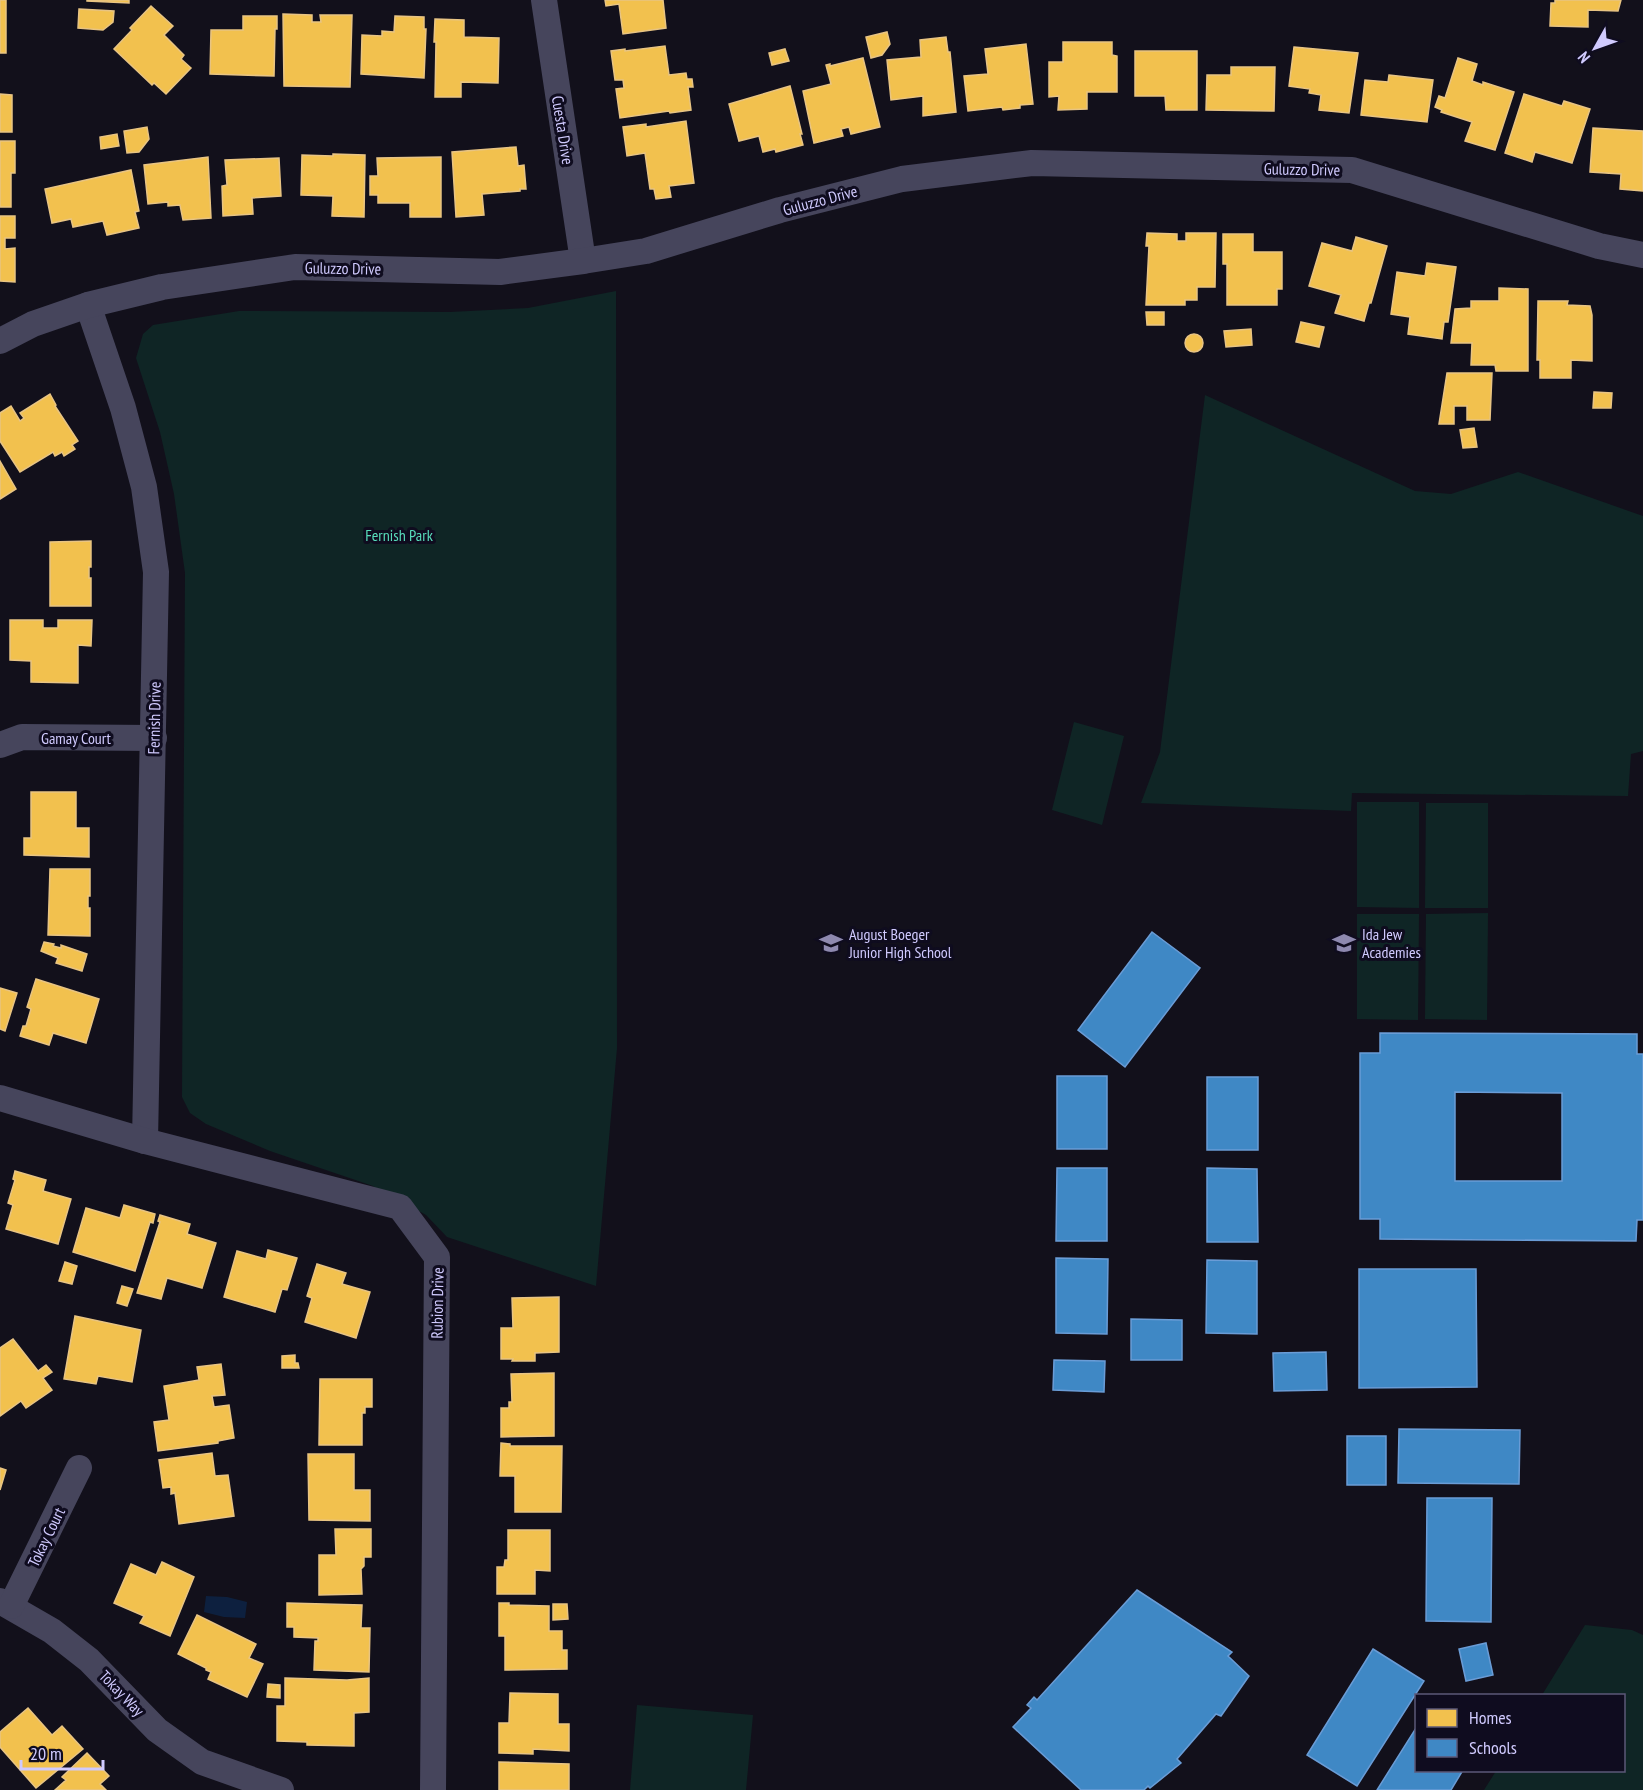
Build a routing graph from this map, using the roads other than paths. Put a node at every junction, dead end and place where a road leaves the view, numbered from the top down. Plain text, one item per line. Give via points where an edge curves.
1 (544, 0) edge
2 (1643, 255) edge
3 (583, 261) junction
4 (87, 305) junction
5 (0, 341) edge
6 (154, 738) junction
7 (0, 745) edge
8 (0, 1098) edge
9 (145, 1141) junction
10 (80, 1468) dead end
11 (5, 1603) edge
12 (281, 1790) edge
13 (433, 1790) edge

1 - 3 street, Cuesta Drive
2 - 3 street, Guluzzo Drive via 1599,246 1352,170 1032,163 902,179 780,210 645,251
3 - 4 street, Guluzzo Drive via 500,272 295,267 162,286
4 - 5 street, Guluzzo Drive via 33,324
4 - 6 street, Fernish Drive via 123,408 144,487 156,572
6 - 7 street, Gamay Court via 22,737
6 - 9 street, Fernish Drive
8 - 9 street, Rubion Drive
9 - 13 street, Rubion Drive via 400,1207 438,1257
10 - 11 street, Tokay Court
11 - 12 street, Tokay Way via 52,1631 89,1660 158,1730 202,1762

